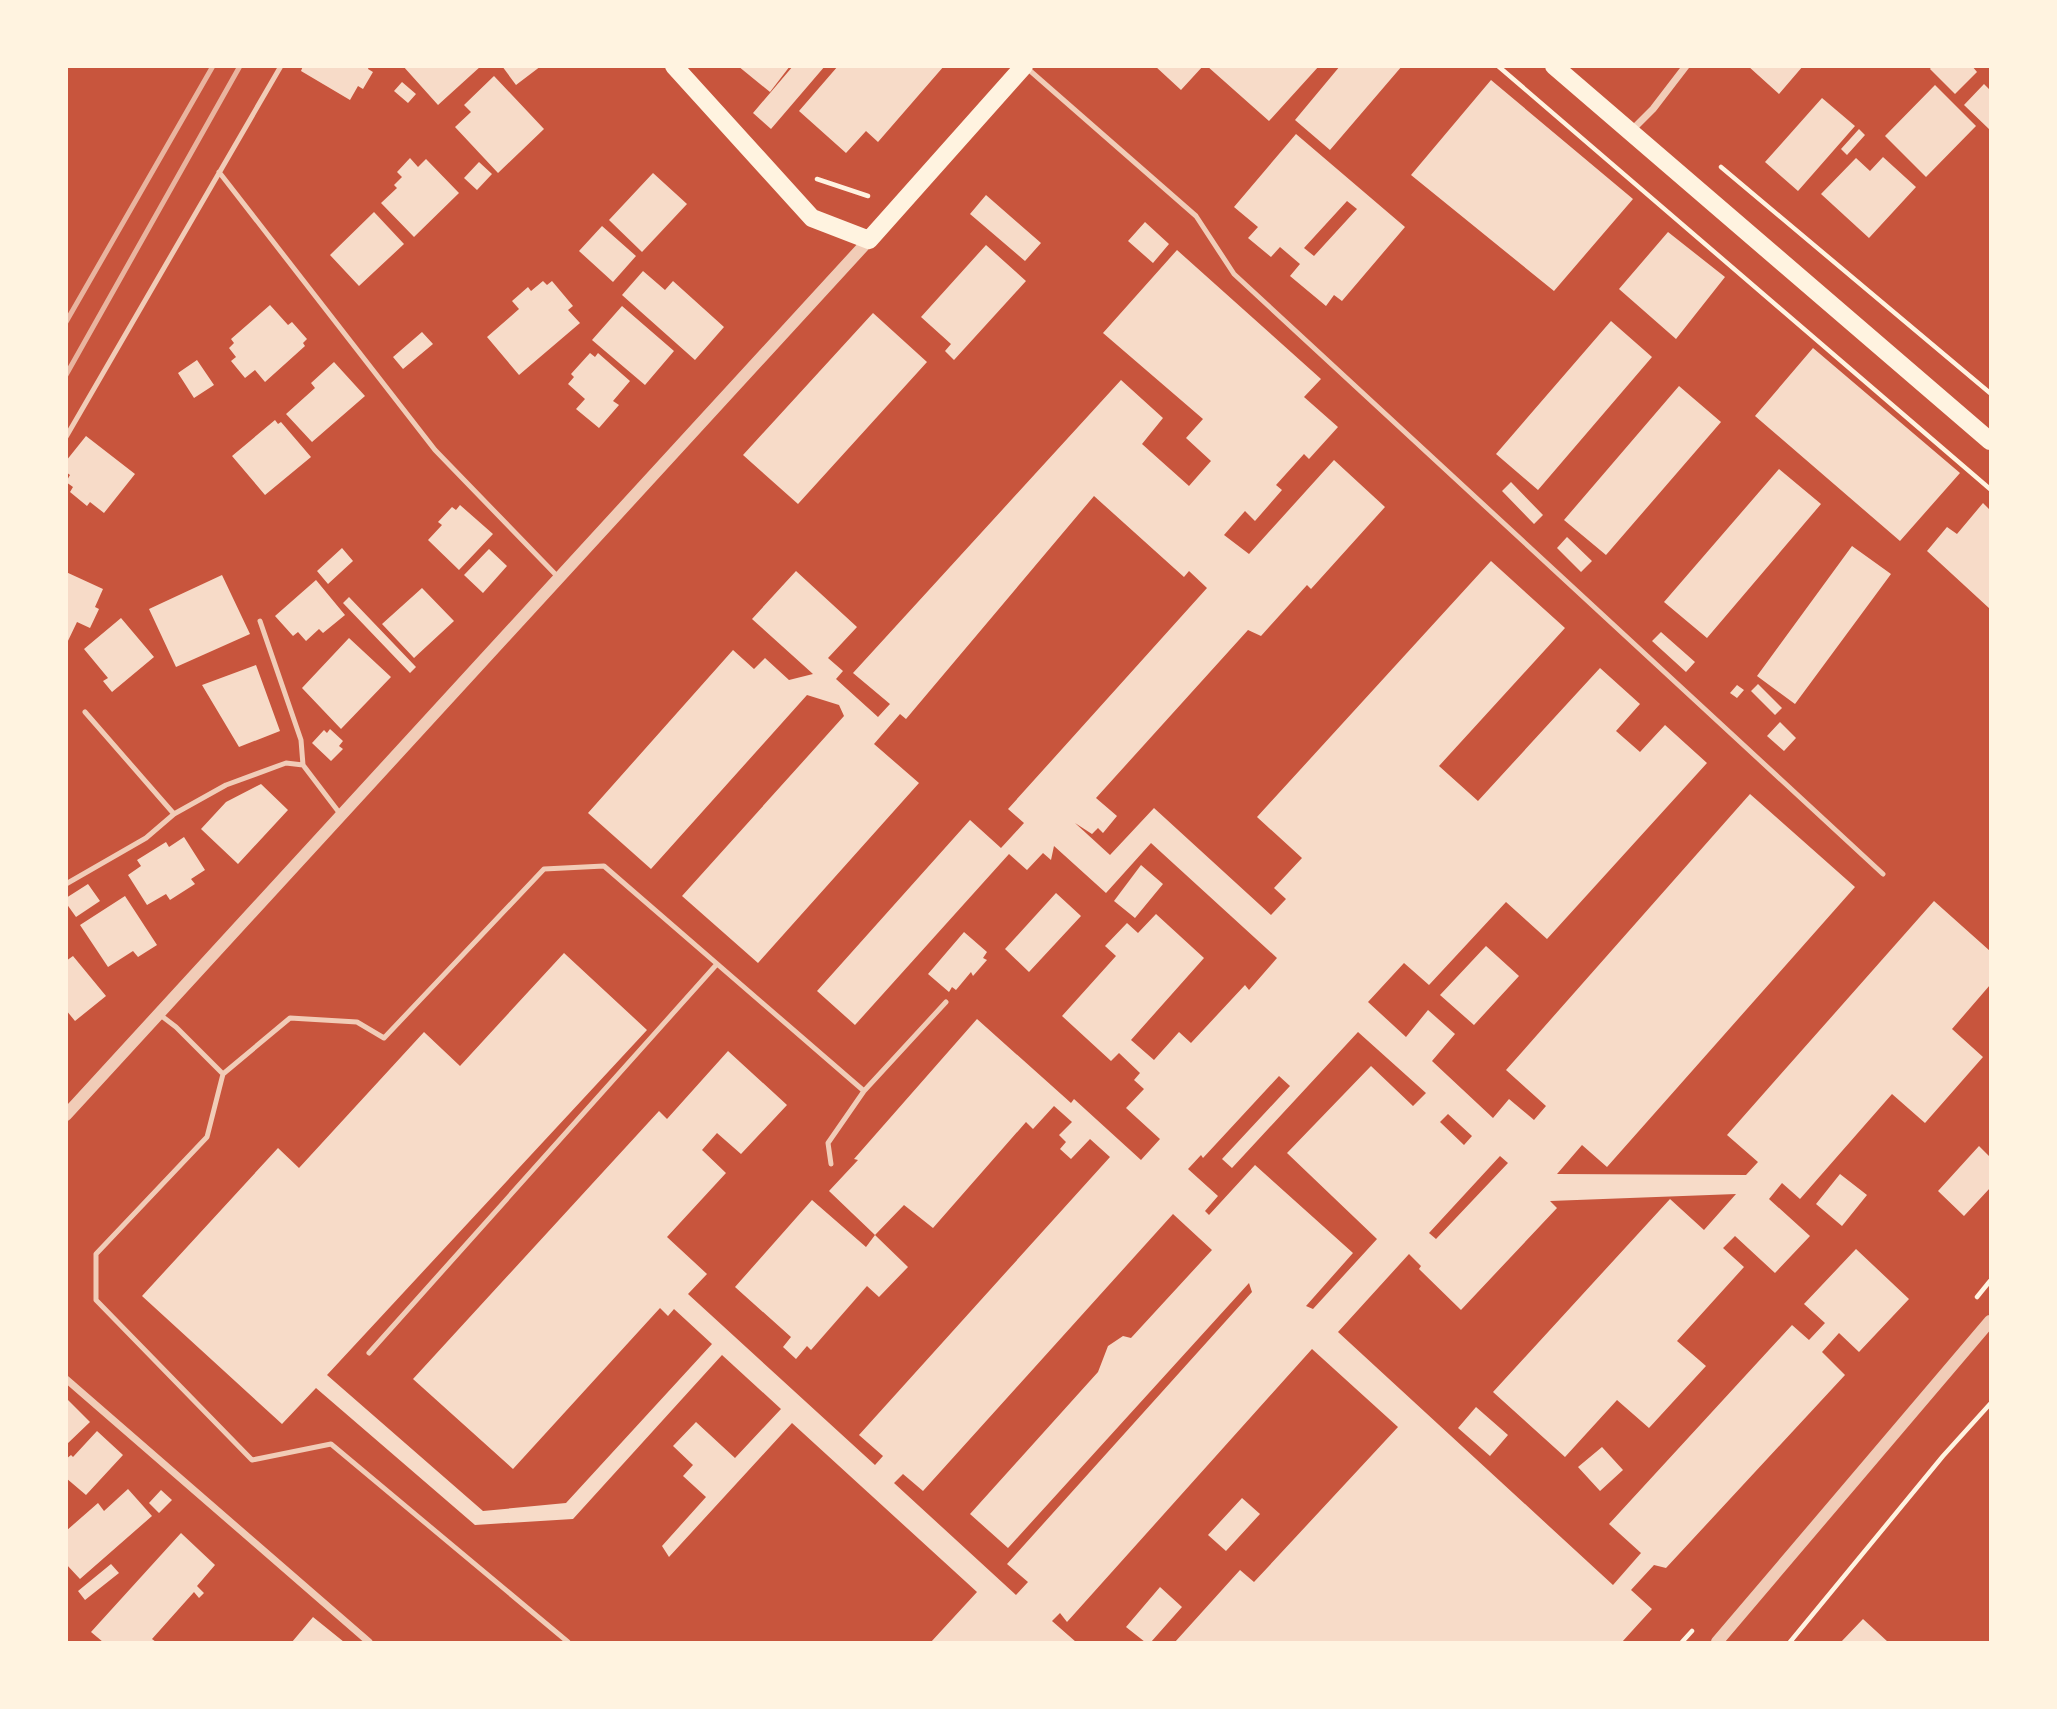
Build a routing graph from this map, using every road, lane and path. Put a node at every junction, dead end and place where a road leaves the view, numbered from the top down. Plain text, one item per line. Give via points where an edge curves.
1 (281, 66) edge
2 (674, 66) edge
3 (1025, 66) edge
4 (1499, 66) edge
5 (1554, 66) edge
6 (1686, 66) edge
7 (1631, 132) junction
8 (1716, 162) dead end
9 (219, 172) junction
10 (808, 176) dead end
11 (876, 187) dead end
12 (869, 240) junction
13 (1990, 393) edge
14 (66, 437) edge
15 (1990, 441) edge
16 (1990, 489) edge
17 (558, 578) junction
18 (260, 621) dead end
19 (85, 712) dead end
20 (303, 765) junction
21 (174, 814) junction
22 (341, 815) junction
23 (1883, 874) dead end
24 (66, 884) edge
25 (717, 964) junction
26 (946, 1002) dead end
27 (159, 1014) junction
28 (223, 1074) junction
29 (864, 1091) junction
30 (66, 1115) edge
31 (831, 1164) dead end
32 (1990, 1321) edge
33 (369, 1353) dead end
34 (66, 1379) edge
35 (1990, 1404) edge
36 (369, 1643) edge
37 (568, 1643) edge
38 (1717, 1643) edge
39 (1790, 1643) edge

1 - 9 lane
2 - 12 main road via 811,218
3 - 12 main road
3 - 23 lane via 1196,216 1234,274
4 - 16 path
5 - 7 main road
6 - 7 street
7 - 15 main road
8 - 13 path
9 - 14 lane
9 - 17 lane via 435,450
10 - 11 path via 867,197
12 - 17 street
17 - 22 street
18 - 20 lane via 301,740
19 - 21 lane
20 - 21 lane via 286,763 226,785
20 - 22 lane
21 - 24 lane via 146,838
22 - 27 street
25 - 28 lane via 604,866 544,869 384,1038 357,1022 290,1018
25 - 29 lane
25 - 33 lane
26 - 29 lane
27 - 28 lane
27 - 30 street
28 - 37 lane via 207,1137 96,1254 96,1300 251,1460 331,1444
29 - 31 lane via 828,1143
32 - 38 street
34 - 36 street
35 - 39 path

